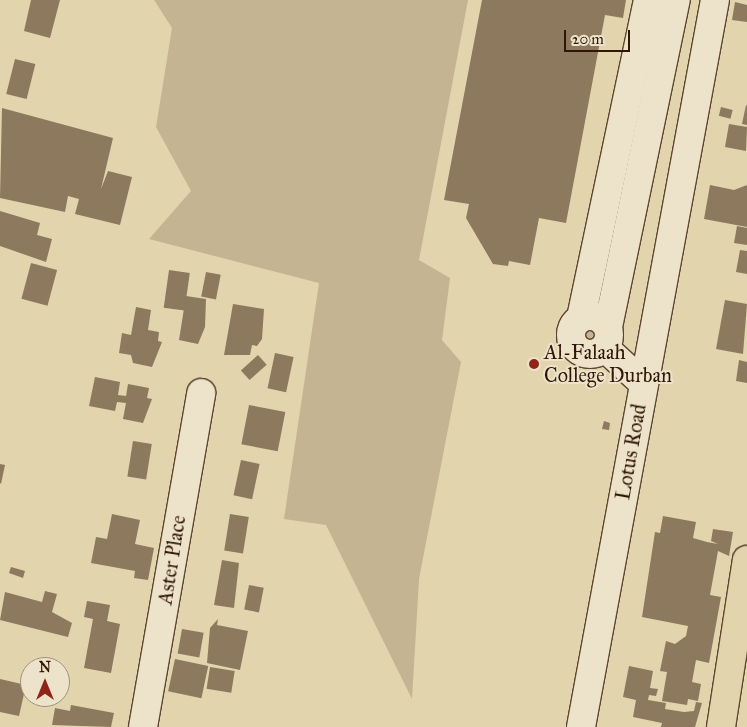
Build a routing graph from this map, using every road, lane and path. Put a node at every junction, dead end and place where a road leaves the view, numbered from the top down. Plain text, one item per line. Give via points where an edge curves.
1 (648, 0) edge
2 (676, 0) edge
3 (715, 0) edge
4 (606, 337) junction
5 (643, 383) junction
6 (201, 393) dead end
7 (747, 560) edge
8 (747, 655) edge
9 (143, 727) edge
10 (580, 727) edge
11 (720, 727) edge
12 (725, 727) edge

1 - 4 street via 581,318 596,317
2 - 4 street
3 - 5 street, Lotus Road
4 - 5 street
5 - 10 street, Lotus Road
6 - 9 street, Aster Place
7 - 11 main road
8 - 12 main road

